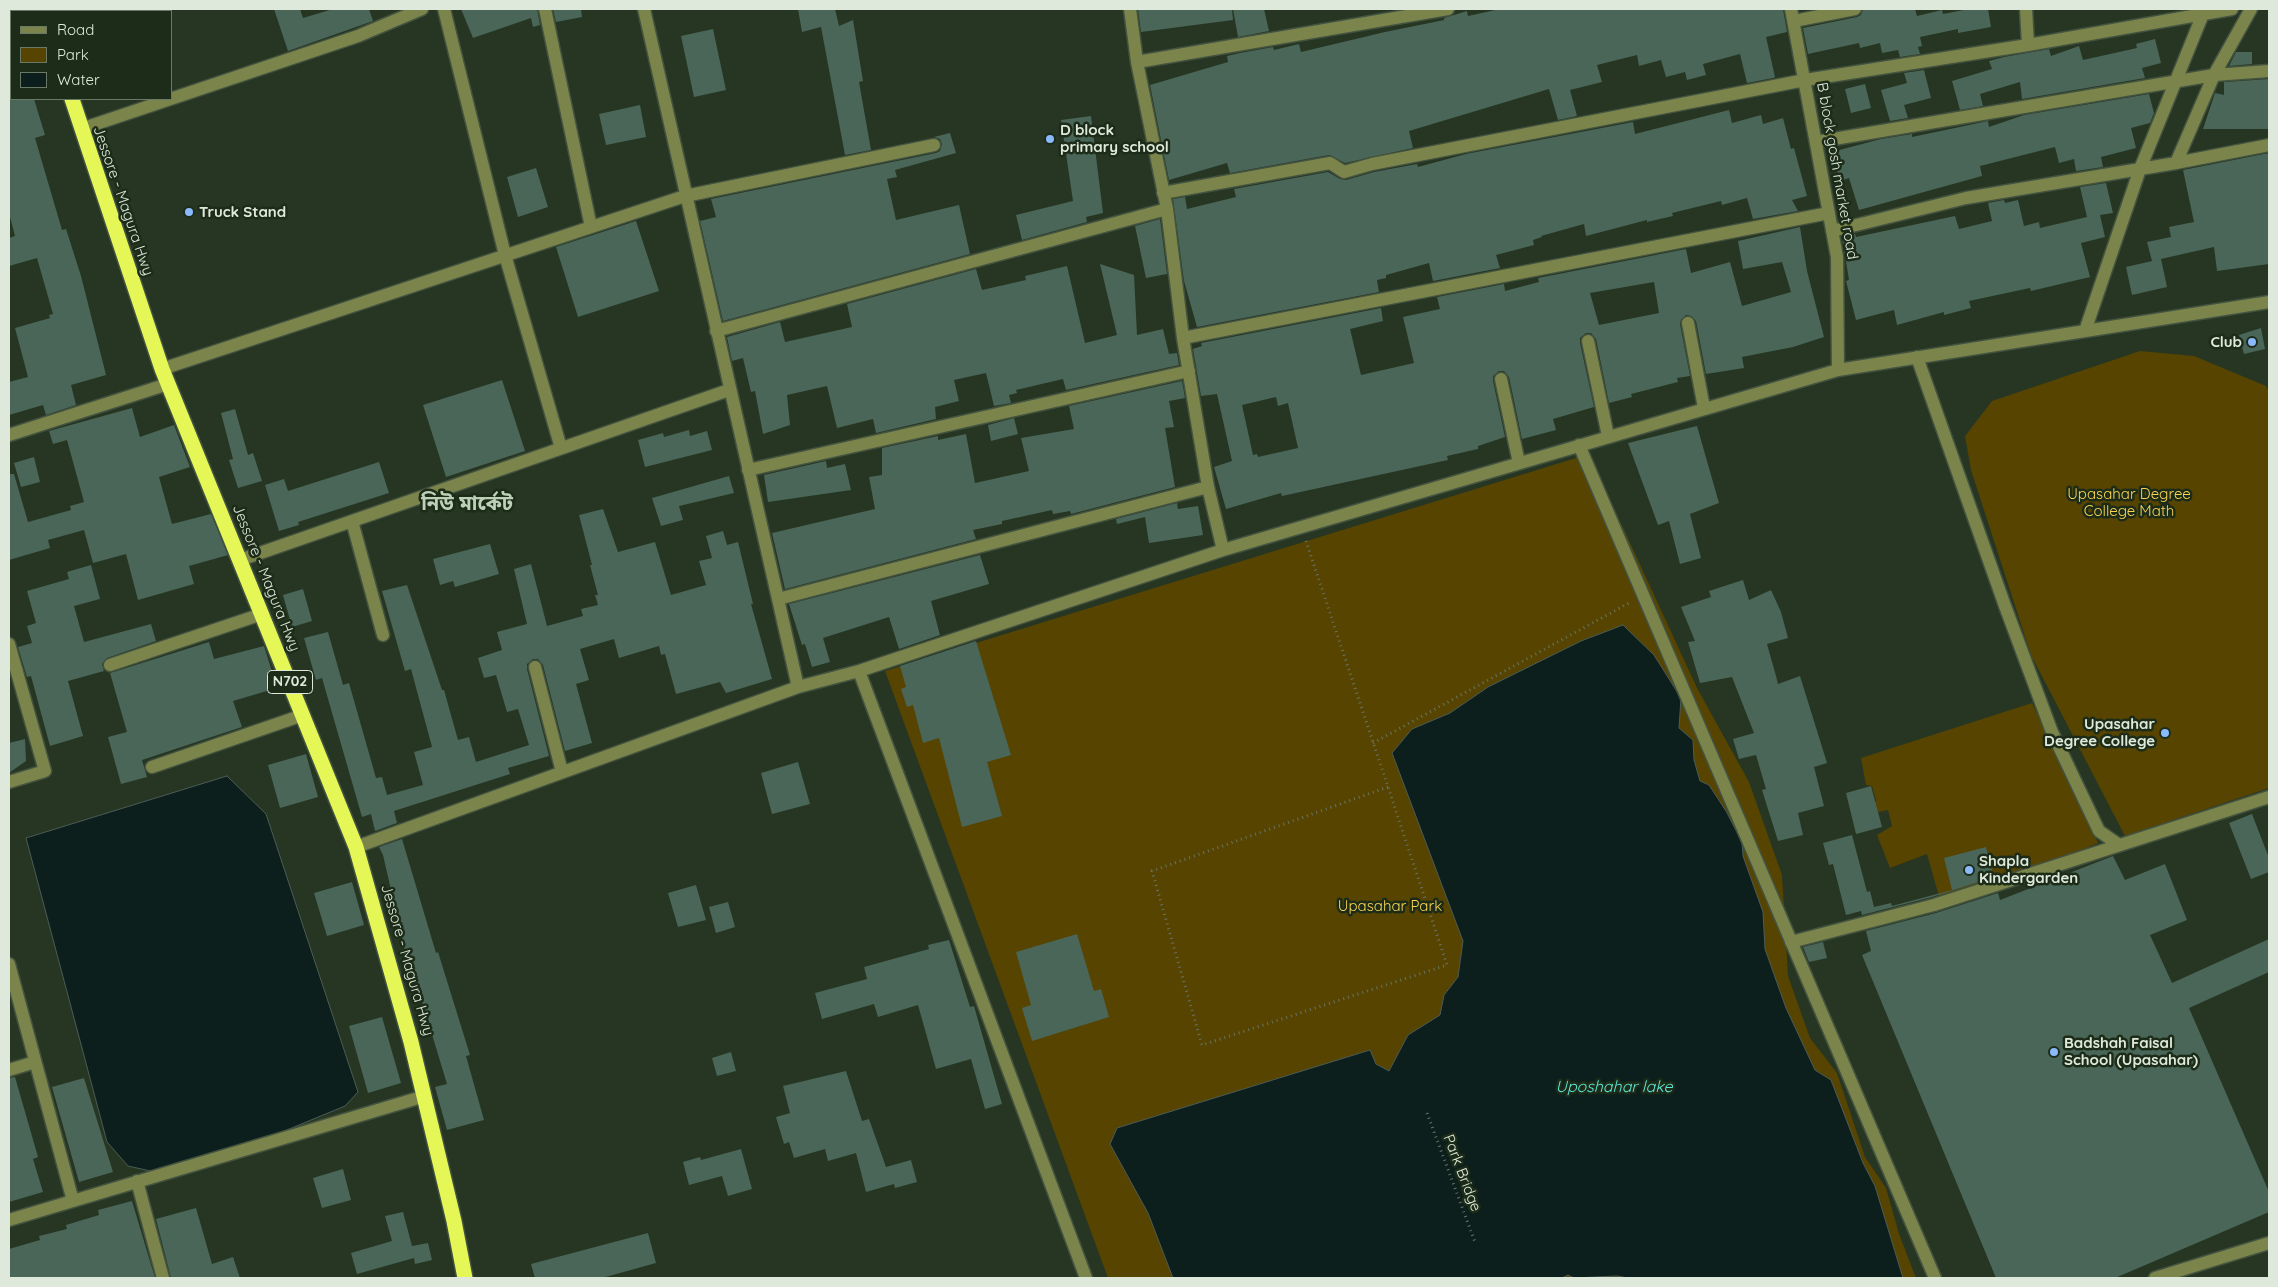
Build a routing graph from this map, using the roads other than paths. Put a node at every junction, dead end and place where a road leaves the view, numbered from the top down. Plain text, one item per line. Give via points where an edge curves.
1 (422, 9) edge
2 (444, 9) edge
3 (545, 9) edge
4 (644, 9) edge
5 (1130, 9) edge
6 (1448, 9) edge
7 (1855, 9) edge
8 (2026, 9) edge
9 (2232, 9) edge
10 (2251, 9) edge
11 (2204, 11) edge
12 (1793, 15) edge
13 (2028, 45) junction
14 (1137, 62) junction
15 (2269, 70) edge
16 (2214, 75) junction
17 (1804, 80) junction
18 (2175, 81) junction
19 (172, 98) edge
20 (72, 100) edge
21 (167, 100) edge
22 (81, 129) junction
23 (1816, 142) junction
24 (934, 145) dead end
25 (2269, 145) edge
26 (2176, 163) junction
27 (2140, 169) junction
28 (1162, 194) junction
29 (685, 196) junction
30 (1167, 209) junction
31 (1829, 213) junction
32 (591, 227) junction
33 (1832, 231) junction
34 (505, 256) junction
35 (2269, 304) edge
36 (1688, 323) dead end
37 (716, 330) junction
38 (2085, 331) junction
39 (1183, 338) junction
40 (1588, 341) dead end
41 (1917, 357) junction
42 (162, 369) junction
43 (1838, 370) junction
44 (1188, 371) junction
45 (1500, 379) dead end
46 (168, 384) junction
47 (729, 390) junction
48 (1704, 408) junction
49 (9, 436) edge
50 (1608, 436) junction
51 (1579, 445) junction
52 (561, 448) junction
53 (1519, 463) junction
54 (748, 470) junction
55 (1208, 487) junction
56 (352, 521) junction
57 (1223, 550) junction
58 (240, 560) junction
59 (778, 599) junction
60 (262, 614) junction
61 (382, 635) dead end
62 (9, 644) edge
63 (110, 665) dead end
64 (535, 667) dead end
65 (859, 671) junction
66 (798, 687) junction
67 (303, 715) junction
68 (152, 767) dead end
69 (562, 772) junction
70 (9, 782) edge
71 (2269, 797) edge
72 (2119, 846) junction
73 (356, 847) junction
74 (1792, 942) junction
75 (9, 964) edge
76 (35, 1062) junction
77 (9, 1070) edge
78 (425, 1096) junction
79 (137, 1182) junction
80 (73, 1200) junction
81 (9, 1220) edge
82 (2269, 1243) edge
83 (163, 1278) edge
84 (465, 1278) edge
85 (1086, 1278) edge
86 (1935, 1278) edge
87 (2155, 1278) edge

1 - 19 street via 358,36
2 - 34 street
3 - 32 street
4 - 29 street
5 - 14 street
6 - 14 street
7 - 12 street
8 - 13 street
9 - 11 street
10 - 16 street
11 - 13 street
11 - 18 street
12 - 17 street, B block gosh market road
13 - 17 street
14 - 28 street
15 - 16 street
16 - 18 street
16 - 26 street
17 - 23 street, B block gosh market road
17 - 28 street via 1344,172 1330,162
18 - 23 street
18 - 27 street
20 - 22 highway, Jessore - Magura Hwy / N702
21 - 22 street
22 - 42 highway, Jessore - Magura Hwy / N702
23 - 31 street, B block gosh market road
24 - 29 street
25 - 26 street
26 - 27 street
27 - 33 street via 1966,198
27 - 38 street
28 - 30 street
29 - 32 street
29 - 37 street
30 - 37 street
30 - 39 street
31 - 33 street, B block gosh market road
31 - 39 street
32 - 34 street
33 - 43 street, B block gosh market road via 1837,257
34 - 42 street
34 - 52 street
35 - 38 street
36 - 48 street
37 - 47 street
38 - 41 street
39 - 44 street
40 - 50 street
41 - 43 street
41 - 72 street via 2052,732 2100,831
42 - 46 highway, Jessore - Magura Hwy / N702
43 - 48 street
44 - 54 street
44 - 55 street
45 - 53 street
46 - 49 street
46 - 58 highway, Jessore - Magura Hwy / N702
47 - 52 street
47 - 54 street
48 - 50 street
50 - 51 street
51 - 53 street
51 - 74 street
52 - 56 street
53 - 57 street
54 - 59 street
55 - 57 street
55 - 59 street
56 - 58 street
56 - 61 street
57 - 65 street
58 - 60 highway, Jessore - Magura Hwy / N702
59 - 66 street
60 - 63 street
60 - 67 highway, Jessore - Magura Hwy / N702
62 - 70 street via 45,771
64 - 69 street
65 - 66 street
65 - 85 street
66 - 69 street
67 - 68 street
67 - 73 highway, Jessore - Magura Hwy / N702
69 - 73 street
71 - 72 street
72 - 74 street via 1934,905
73 - 78 highway, Jessore - Magura Hwy / N702
74 - 86 street
75 - 76 street
76 - 77 street
76 - 80 street
78 - 79 street
78 - 84 highway, Jessore - Magura Hwy / N702
79 - 80 street
79 - 83 street
80 - 81 street
82 - 87 street

